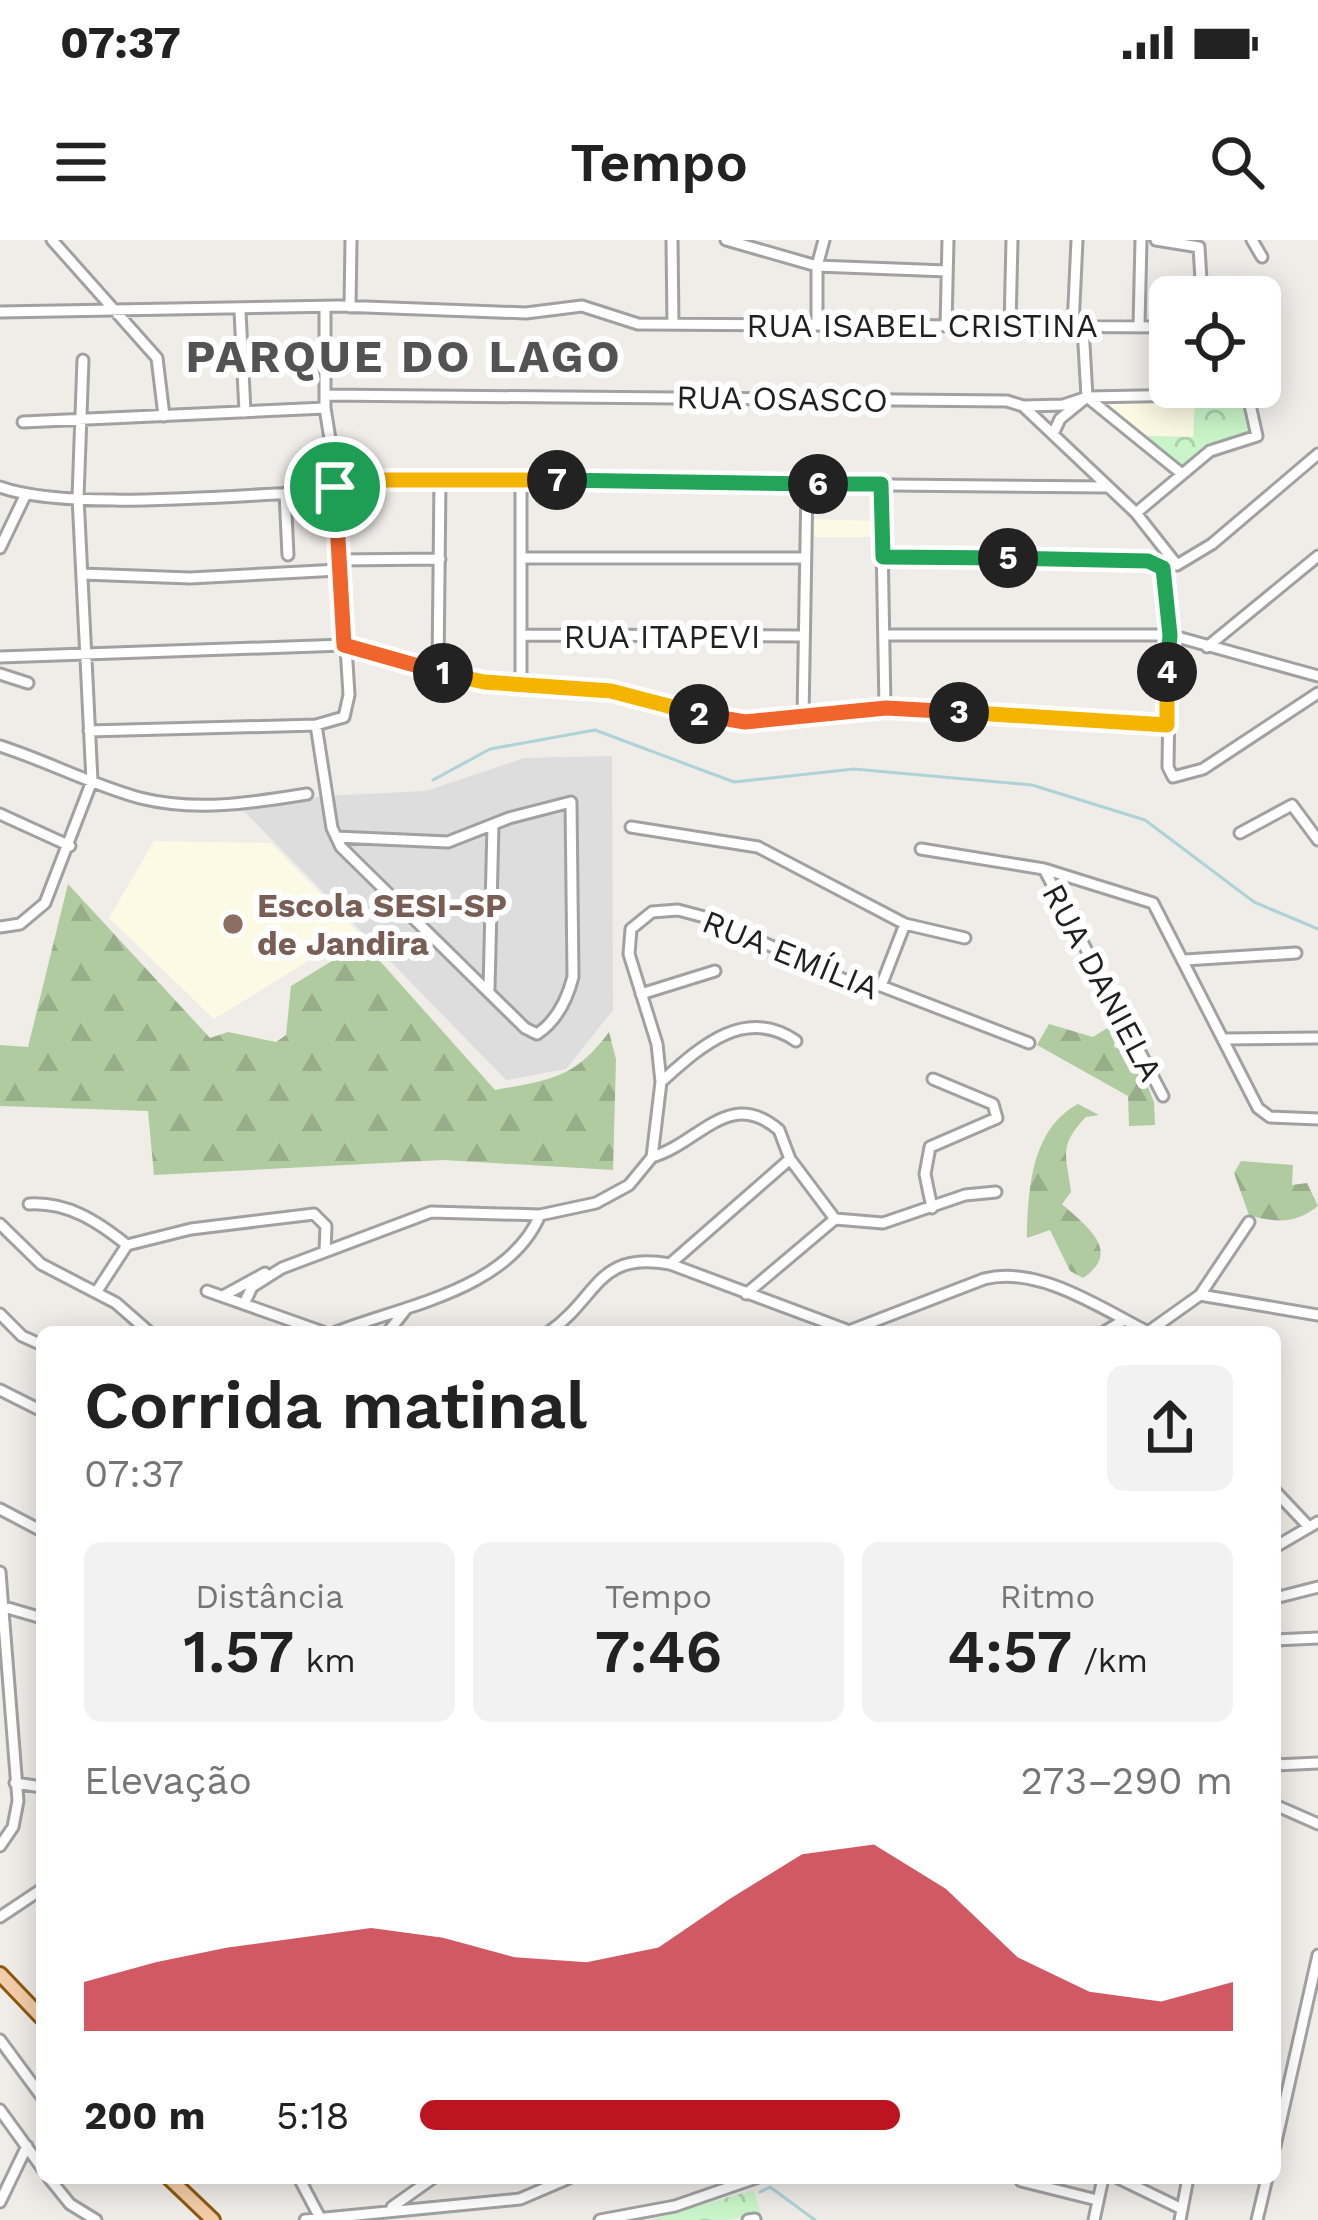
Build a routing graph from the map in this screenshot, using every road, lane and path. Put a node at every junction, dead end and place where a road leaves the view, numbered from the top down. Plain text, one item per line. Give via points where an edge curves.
1 (52, 240) edge
2 (351, 240) edge
3 (672, 240) edge
4 (726, 240) edge
5 (824, 240) edge
6 (948, 240) edge
7 (1012, 240) edge
8 (1077, 240) edge
9 (1141, 240) edge
10 (1156, 240) edge
11 (1252, 240) edge
12 (1262, 257) dead end
13 (817, 266) junction
14 (947, 272) junction
15 (1201, 276) edge
16 (325, 307) junction
17 (350, 307) junction
18 (240, 311) junction
19 (0, 312) edge
20 (114, 312) junction
21 (673, 324) junction
22 (818, 324) junction
23 (946, 326) junction
24 (1010, 326) junction
25 (1139, 326) junction
26 (1149, 326) edge
27 (1078, 327) junction
28 (83, 360) dead end
29 (325, 395) junction
30 (1149, 395) edge
31 (1087, 397) junction
32 (1023, 406) junction
33 (325, 408) junction
34 (1250, 408) edge
35 (245, 412) junction
36 (82, 415) junction
37 (164, 416) junction
38 (23, 422) dead end
39 (1053, 434) junction
40 (1318, 454) edge
41 (1182, 474) junction
42 (440, 479) junction
43 (521, 480) junction
44 (808, 484) junction
45 (881, 484) junction
46 (0, 487) edge
47 (335, 487) junction
48 (1108, 487) junction
49 (286, 493) junction
50 (25, 496) junction
51 (78, 497) junction
52 (1136, 513) junction
53 (0, 548) edge
54 (288, 555) dead end
55 (1318, 556) edge
56 (883, 557) junction
57 (521, 558) junction
58 (804, 558) junction
59 (440, 560) junction
60 (339, 565) junction
61 (1178, 566) junction
62 (1163, 568) junction
63 (82, 574) junction
64 (521, 635) junction
65 (884, 635) junction
66 (1170, 635) junction
67 (804, 636) junction
68 (344, 645) junction
69 (1207, 647) junction
70 (86, 652) junction
71 (0, 657) edge
72 (438, 671) junction
73 (0, 674) edge
74 (1318, 676) edge
75 (28, 683) dead end
76 (521, 684) junction
77 (1318, 693) edge
78 (886, 708) junction
79 (803, 717) junction
80 (316, 725) junction
81 (1167, 725) junction
82 (89, 731) junction
83 (0, 746) edge
84 (92, 781) junction
85 (308, 794) dead end
86 (0, 814) edge
87 (494, 825) junction
88 (631, 826) dead end
89 (1240, 833) dead end
90 (336, 837) junction
91 (1318, 840) edge
92 (70, 846) junction
93 (921, 849) dead end
94 (1044, 868) junction
95 (904, 924) junction
96 (0, 927) edge
97 (965, 938) dead end
98 (1296, 952) dead end
99 (1185, 960) junction
100 (716, 970) dead end
101 (881, 986) junction
102 (488, 989) junction
103 (640, 994) junction
104 (1318, 1038) edge
105 (1225, 1039) junction
106 (796, 1041) dead end
107 (1029, 1043) dead end
108 (933, 1078) dead end
109 (662, 1082) junction
110 (1162, 1096) dead end
111 (1318, 1119) edge
112 (652, 1157) junction
113 (790, 1160) junction
114 (996, 1192) dead end
115 (29, 1204) dead end
116 (932, 1208) junction
117 (540, 1215) junction
118 (835, 1219) junction
119 (1250, 1222) dead end
120 (0, 1224) edge
121 (128, 1245) junction
122 (325, 1251) junction
123 (670, 1264) junction
124 (282, 1268) junction
125 (97, 1291) junction
126 (207, 1291) dead end
127 (746, 1294) junction
128 (1200, 1295) junction
129 (223, 1296) junction
130 (428, 1297) junction
131 (244, 1304) junction
132 (0, 1314) edge
133 (1318, 1315) edge
134 (1124, 1320) junction
135 (141, 1326) edge
136 (306, 1326) edge
137 (352, 1326) edge
138 (390, 1326) edge
139 (555, 1326) edge
140 (834, 1326) edge
141 (866, 1326) edge
142 (1114, 1326) edge
143 (1136, 1326) edge
144 (1156, 1326) edge
145 (36, 1341) edge
146 (0, 1390) edge
147 (36, 1408) edge
148 (1281, 1496) edge
149 (0, 1509) edge
150 (1314, 1525) edge
151 (36, 1528) edge
152 (1281, 1544) edge
153 (0, 1572) edge
154 (1318, 1587) edge
155 (1281, 1596) edge
156 (1, 1606) edge
157 (36, 1616) edge
158 (1318, 1638) edge
159 (1281, 1640) edge
160 (1318, 1763) edge
161 (1281, 1766) edge
162 (15, 1783) junction
163 (36, 1786) edge
164 (1281, 1808) edge
165 (1318, 1824) edge
166 (0, 1846) edge
167 (36, 1892) edge
168 (0, 1917) edge
169 (1318, 1955) edge
170 (0, 1975) edge
171 (36, 2012) edge
172 (0, 2040) edge
173 (36, 2089) edge
174 (0, 2110) edge
175 (1281, 2119) edge
176 (27, 2146) junction
177 (36, 2159) edge
178 (54, 2184) edge
179 (175, 2184) edge
180 (302, 2184) edge
181 (425, 2184) edge
182 (555, 2184) edge
183 (739, 2184) edge
184 (1033, 2184) edge
185 (1101, 2184) edge
186 (1128, 2184) edge
187 (1187, 2184) edge
188 (1266, 2184) edge
189 (1097, 2200) junction
190 (0, 2202) edge
191 (473, 2205) junction
192 (392, 2207) junction
193 (1181, 2214) edge
194 (319, 2216) junction
195 (484, 2218) edge
196 (96, 2220) edge
197 (213, 2220) edge
198 (304, 2220) edge
199 (600, 2220) edge
200 (1094, 2220) edge
201 (1257, 2220) edge

1 - 20 street
2 - 17 street
3 - 21 street
4 - 13 street
5 - 13 street
6 - 14 street
7 - 24 street
8 - 27 street
9 - 25 street
10 - 15 street via 1199,247
11 - 12 street
13 - 14 street
13 - 22 street
14 - 23 street
16 - 17 street, RUA ISABEL CRISTINA
16 - 18 street, RUA ISABEL CRISTINA
16 - 29 street
17 - 21 street, RUA ISABEL CRISTINA via 526,313 582,306 638,324
18 - 20 street, RUA ISABEL CRISTINA
18 - 35 street
19 - 20 street, RUA ISABEL CRISTINA
20 - 37 street via 157,358
21 - 22 street, RUA ISABEL CRISTINA
22 - 23 street, RUA ISABEL CRISTINA
23 - 24 street, RUA ISABEL CRISTINA
24 - 27 street, RUA ISABEL CRISTINA
25 - 26 street, RUA ISABEL CRISTINA
25 - 27 street, RUA ISABEL CRISTINA
27 - 31 street
28 - 36 street
29 - 32 street, RUA OSASCO
29 - 33 street
30 - 31 street, RUA OSASCO
31 - 32 street, RUA OSASCO
31 - 39 street
31 - 41 street
32 - 39 street
33 - 35 street
33 - 47 street
34 - 41 street via 1257,436 1217,447
35 - 37 street
36 - 37 street
36 - 38 street
36 - 51 street
39 - 48 street
40 - 61 street
41 - 52 street
42 - 43 street
42 - 47 street
42 - 59 street
43 - 44 street
43 - 57 street
44 - 45 street
44 - 58 street
45 - 48 street
45 - 56 street
46 - 50 street
47 - 49 street
47 - 60 street
48 - 52 street
49 - 51 street
49 - 54 street
50 - 51 street
50 - 53 street
51 - 63 street
52 - 61 street
55 - 69 street
56 - 62 street via 1104,558
56 - 65 street
57 - 58 street
57 - 64 street
58 - 67 street
59 - 60 street
59 - 72 street
60 - 63 street via 190,578
60 - 68 street
61 - 62 street
62 - 66 street
63 - 70 street
64 - 67 street, RUA ITAPEVI
64 - 76 street
65 - 66 street
65 - 78 street
66 - 69 street
66 - 81 street
67 - 79 street
68 - 70 street
68 - 72 street
68 - 80 street via 348,709 339,722
69 - 74 street
70 - 71 street
70 - 82 street
72 - 76 street
73 - 75 street
76 - 79 street via 611,691 720,720
77 - 81 street via 1181,779 1168,767
78 - 79 street
78 - 81 street
80 - 82 street
80 - 90 street
82 - 84 street
83 - 84 street
84 - 85 street via 174,804
84 - 92 street
86 - 92 street
87 - 90 street via 438,843
87 - 102 street
87 - 102 street via 571,802 573,977 541,1033
88 - 95 street via 758,847
89 - 91 street via 1282,805 1295,807
90 - 102 street
92 - 96 street via 45,903 20,924
93 - 94 street
94 - 99 street via 1153,903
94 - 110 street, RUA DANIELA
95 - 97 street
95 - 101 street
98 - 99 street
99 - 105 street
100 - 103 street
101 - 103 street, RUA EMÍLIA via 854,984 712,919 664,910 631,929
101 - 107 street, RUA EMÍLIA
103 - 109 street, RUA EMÍLIA
104 - 105 street
105 - 111 street via 1263,1113
106 - 109 street via 766,1028 730,1031 705,1042
108 - 116 street via 993,1104 997,1118 930,1147
109 - 112 street, RUA EMÍLIA
112 - 113 street via 736,1113 758,1115 779,1130
112 - 117 street via 614,1196
113 - 118 street
113 - 123 street
114 - 116 street
115 - 121 street via 65,1207
116 - 118 street via 883,1223
117 - 122 street via 445,1209
117 - 130 street via 502,1266
118 - 127 street
119 - 128 street
120 - 125 street via 41,1264
121 - 122 street via 301,1212 322,1218
121 - 125 street
122 - 124 street
123 - 127 street
123 - 139 street via 618,1263
124 - 129 street
124 - 131 street via 252,1287
125 - 135 street
126 - 129 street
127 - 140 street
128 - 133 street
128 - 144 street
129 - 131 street
130 - 137 street
130 - 138 street
131 - 136 street
132 - 145 street
134 - 141 street via 1099,1302 995,1276
134 - 142 street
134 - 143 street
146 - 147 street
148 - 150 street
149 - 151 street
150 - 152 street
153 - 156 street
154 - 155 street
156 - 157 street
156 - 162 street
158 - 159 street
160 - 161 street
162 - 163 street
162 - 166 street via 17,1815
164 - 165 street
167 - 168 street
169 - 175 street
170 - 171 main road
172 - 173 street
174 - 176 street
176 - 177 street
176 - 190 street
178 - 196 street
179 - 197 main road
180 - 194 street
181 - 192 street
182 - 191 street
183 - 199 street
184 - 189 street
185 - 189 street
186 - 193 street
187 - 193 street
188 - 201 street
189 - 200 street
191 - 192 street
191 - 195 street
192 - 194 street
194 - 198 street

